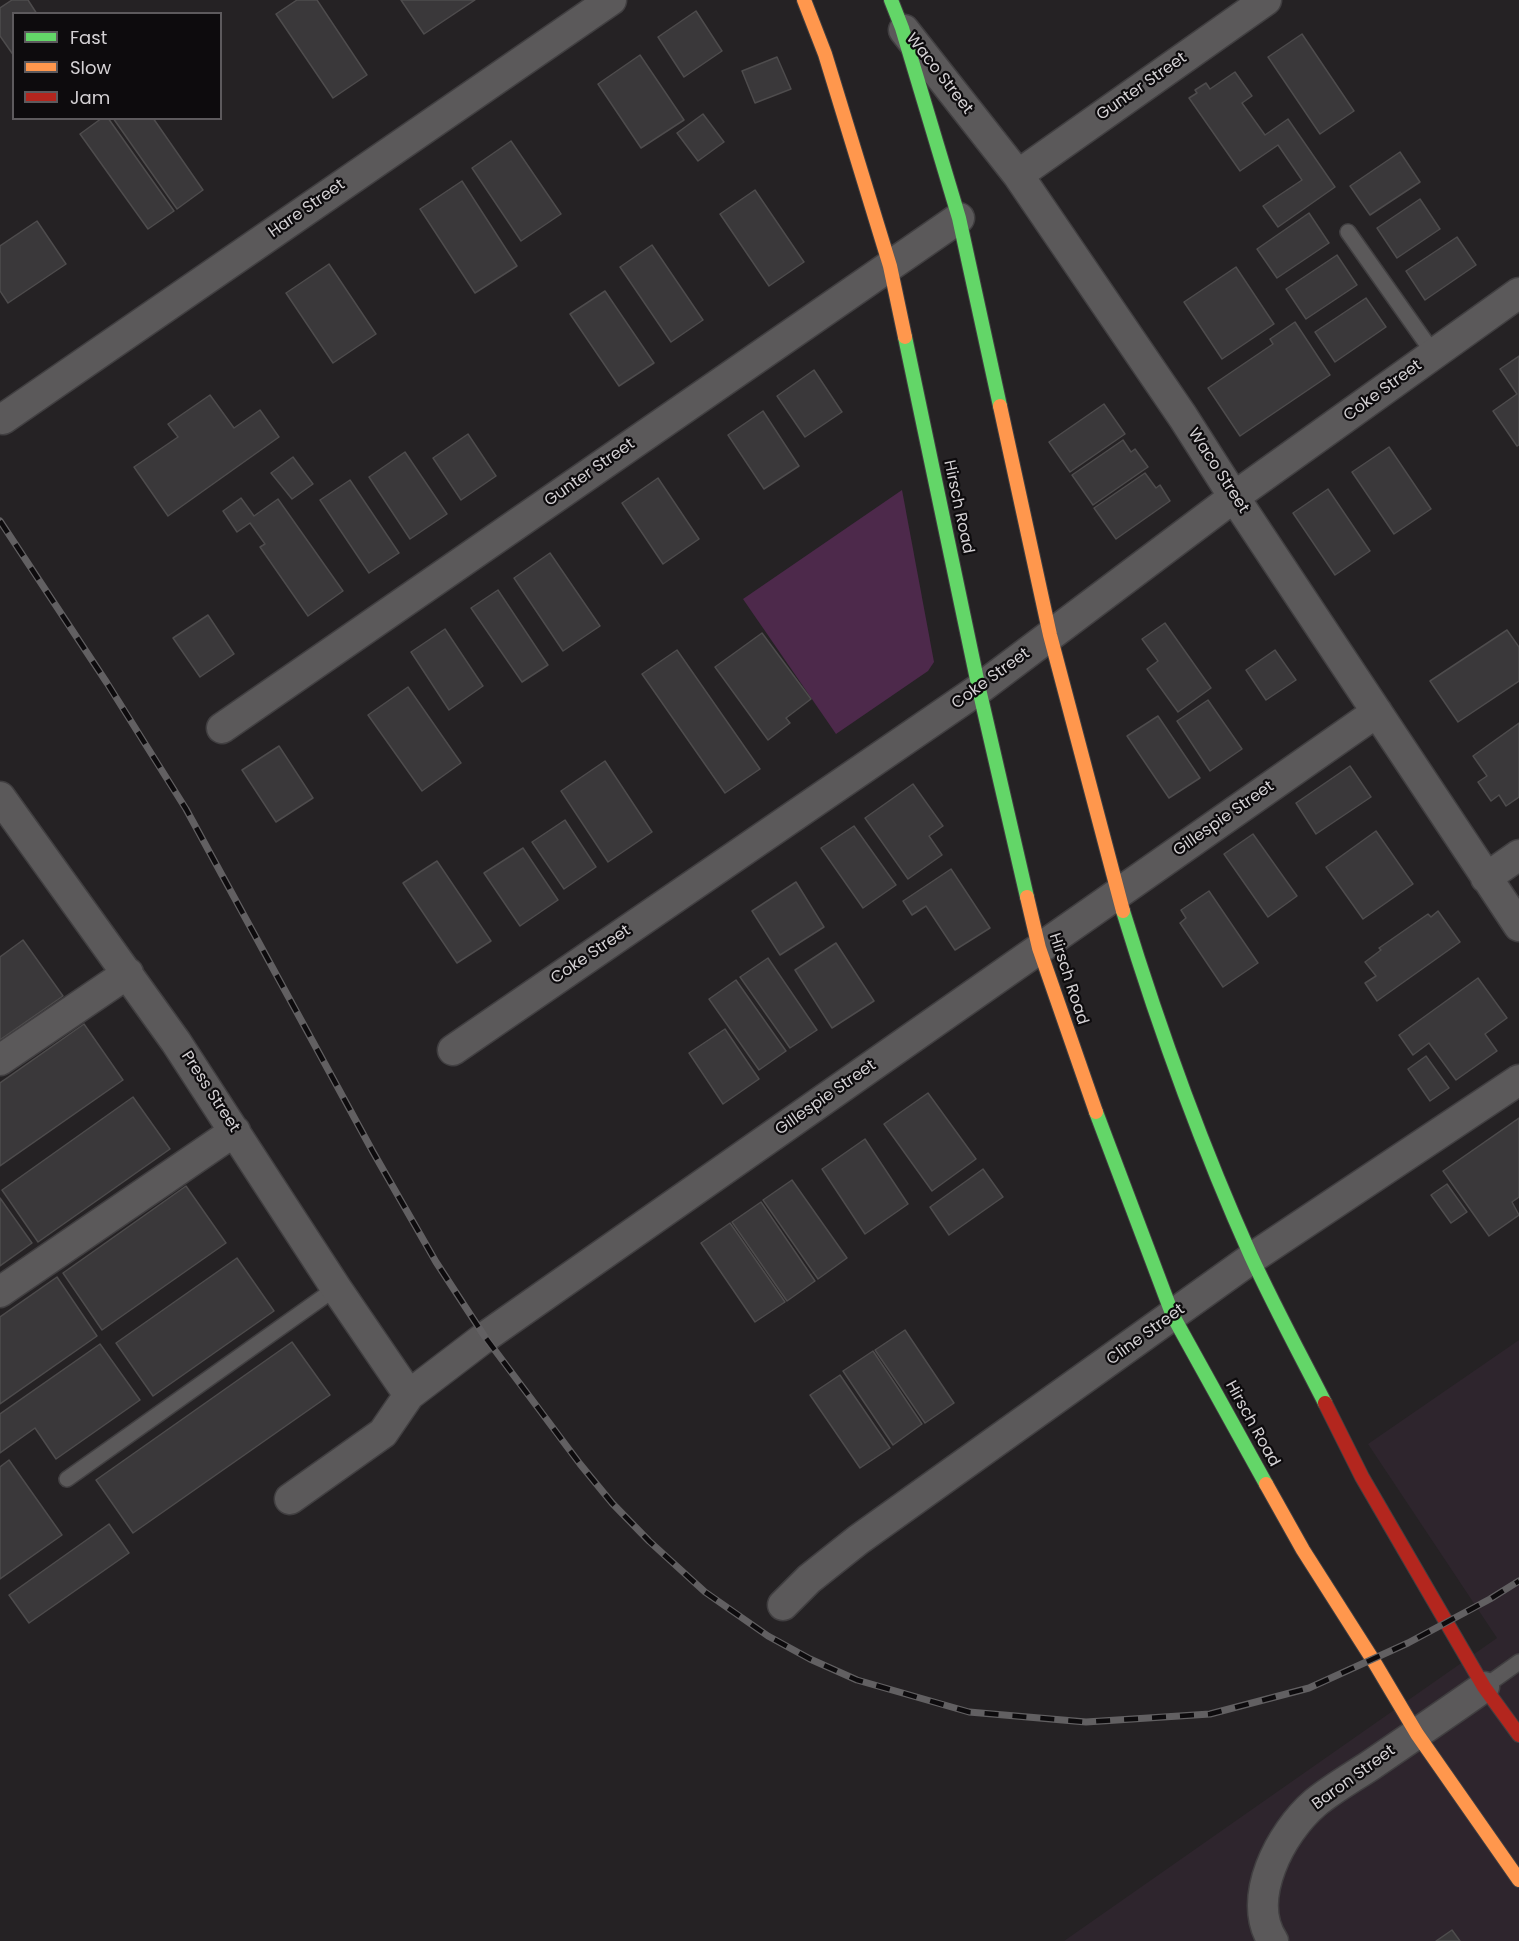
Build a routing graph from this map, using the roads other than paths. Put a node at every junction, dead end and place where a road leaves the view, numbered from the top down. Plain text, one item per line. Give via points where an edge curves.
1 (611, 0) edge
2 (804, 0) edge
3 (891, 0) edge
4 (1266, 0) edge
5 (902, 28) junction
6 (1018, 175) junction
7 (959, 218) junction
8 (1348, 232) dead end
9 (890, 266) junction
10 (1519, 293) edge
11 (1434, 354) junction
12 (3, 419) dead end
13 (1234, 497) junction
14 (1050, 634) junction
15 (980, 689) junction
16 (1377, 712) junction
17 (222, 728) dead end
18 (0, 797) edge
19 (1519, 855) edge
20 (1486, 878) junction
21 (1117, 893) junction
22 (1519, 926) edge
23 (1039, 948) junction
24 (128, 973) junction
25 (453, 1050) dead end
26 (0, 1060) edge
27 (1519, 1080) edge
28 (235, 1131) junction
29 (1252, 1258) junction
30 (336, 1288) junction
31 (0, 1292) edge
32 (1173, 1316) junction
33 (409, 1395) junction
34 (67, 1479) dead end
35 (290, 1498) dead end
36 (783, 1605) dead end
37 (1519, 1662) edge
38 (1484, 1687) junction
39 (1417, 1734) junction
40 (1519, 1735) edge
41 (1519, 1880) edge
42 (1273, 1941) edge

1 - 12 street, Hare Street
2 - 9 main road, Hirsch Road via 825,54
3 - 5 main road
4 - 6 street, Gunter Street
5 - 6 street, Waco Street
5 - 7 main road
6 - 13 street, Waco Street
7 - 9 street, Gunter Street
7 - 14 main road
8 - 11 lane
9 - 15 main road, Hirsch Road
9 - 17 street, Gunter Street
10 - 11 street, Coke Street
11 - 13 street, Coke Street
13 - 14 street, Coke Street
13 - 16 street, Waco Street
14 - 15 street, Coke Street
14 - 21 main road
15 - 23 main road, Hirsch Road
15 - 25 street, Coke Street
16 - 20 street, Waco Street
16 - 21 street, Gillespie Street
18 - 24 street, Press Street
19 - 20 street
20 - 22 street, Waco Street
21 - 23 street, Gillespie Street
21 - 29 main road via 1145,983 1213,1168
23 - 32 main road, Hirsch Road via 1105,1139
23 - 33 street, Gillespie Street via 485,1336
24 - 26 street
24 - 28 street, Press Street
27 - 29 street, Cline Street
28 - 30 street, Press Street
28 - 31 street
29 - 32 street, Cline Street
29 - 38 main road via 1362,1477
30 - 33 street, Press Street
30 - 34 lane
32 - 36 street, Cline Street via 858,1540
32 - 39 main road, Hirsch Road via 1303,1550
33 - 35 street, Gillespie Street via 382,1433
37 - 38 lane, Baron Street
38 - 39 street, Baron Street
38 - 40 main road
39 - 41 main road, Hirsch Road
39 - 42 street, Baron Street via 1314,1804 1286,1837 1268,1872 1263,1902 1267,1932

